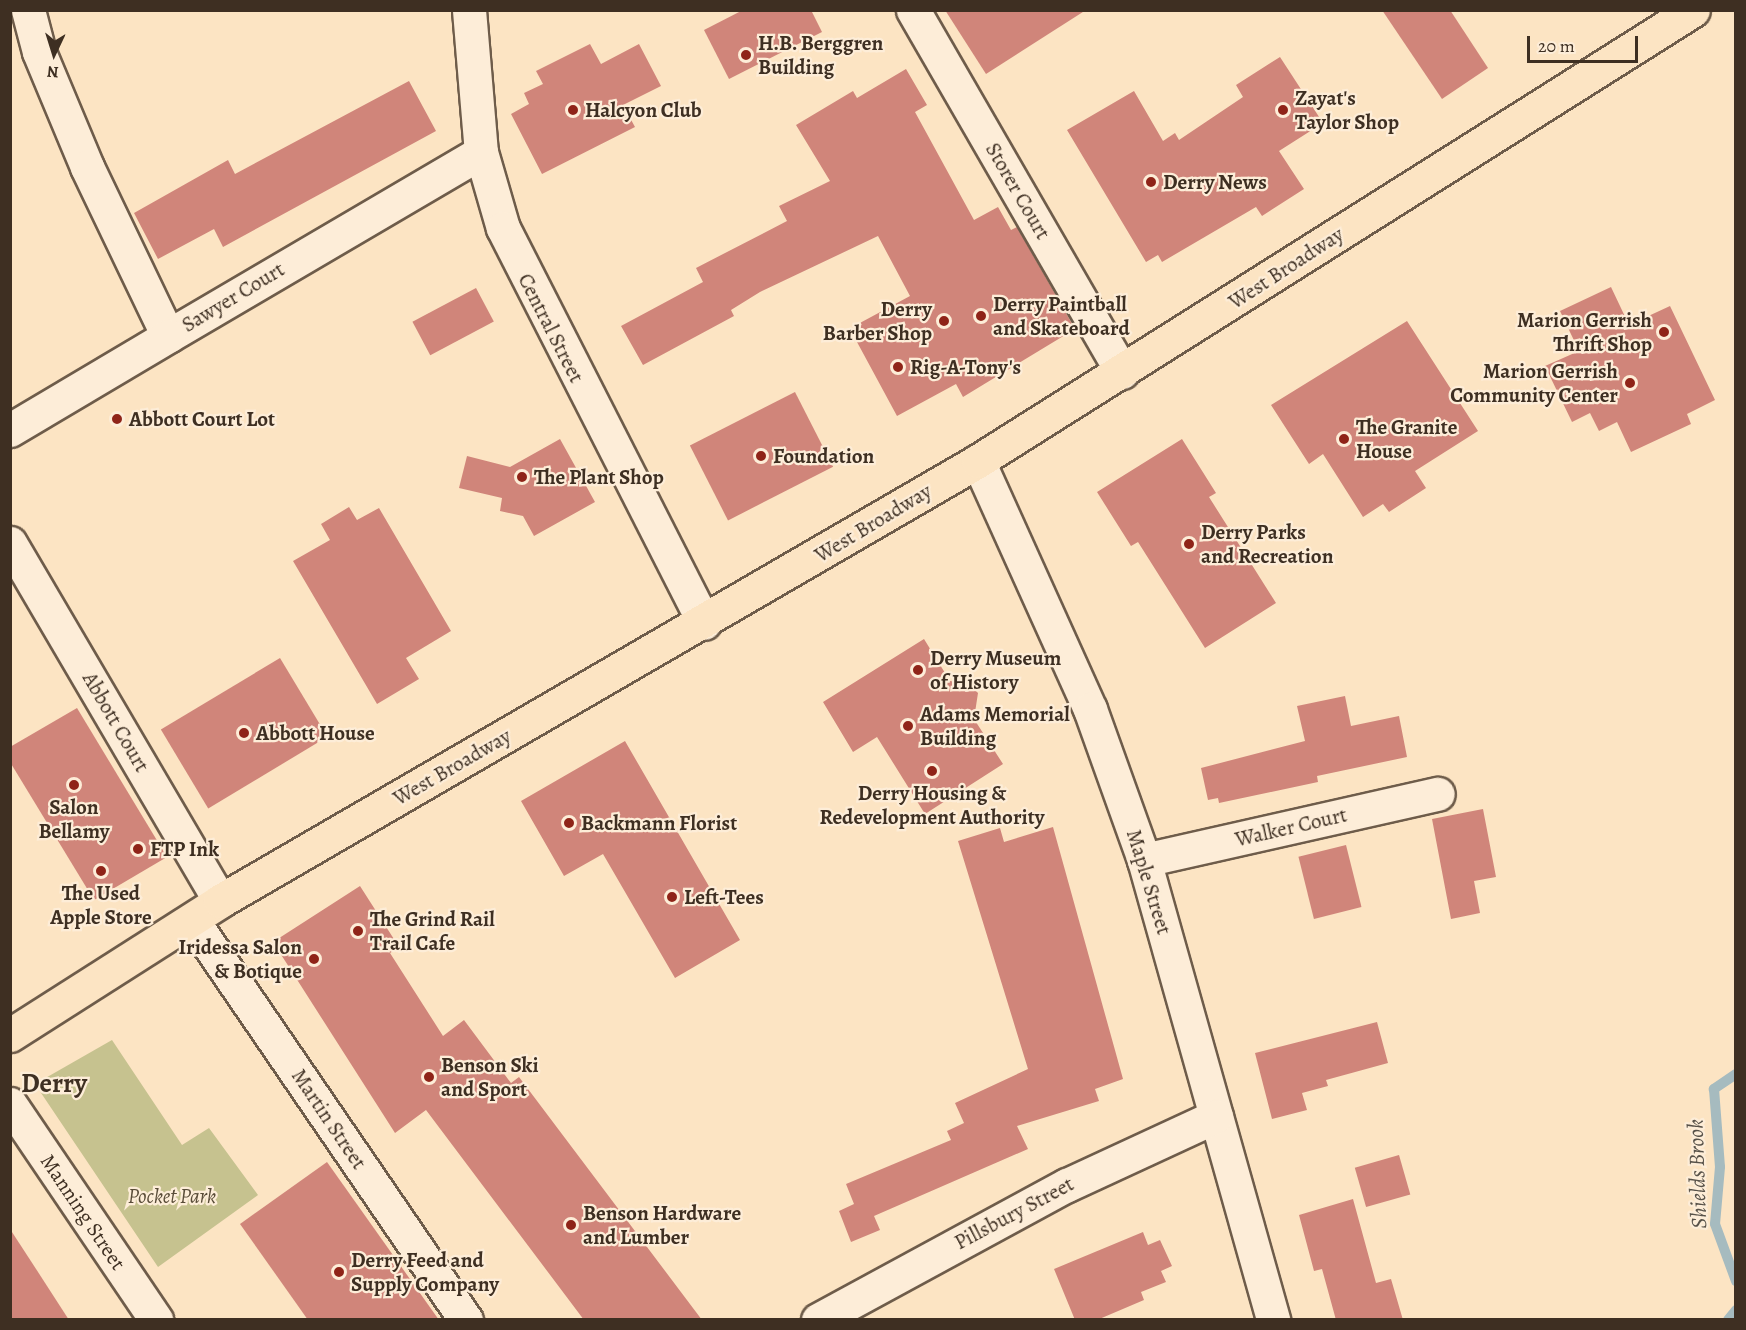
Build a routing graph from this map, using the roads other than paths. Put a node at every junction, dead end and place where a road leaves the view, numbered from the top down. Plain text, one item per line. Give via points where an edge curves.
1 (28, 10) edge
2 (470, 10) edge
3 (913, 10) edge
4 (1693, 10) edge
5 (481, 152) junction
6 (168, 336) junction
7 (1122, 372) junction
8 (10, 430) edge
9 (978, 461) junction
10 (10, 543) edge
11 (704, 623) junction
12 (1438, 794) dead end
13 (1144, 860) junction
14 (220, 901) junction
15 (192, 920) junction
16 (10, 1035) edge
17 (10, 1104) edge
18 (1215, 1116) junction
19 (156, 1320) edge
20 (466, 1320) edge
21 (818, 1320) edge
22 (1273, 1320) edge

1 - 6 street, Sawyer Court via 39,52 87,167
2 - 5 street, Central Street
3 - 7 street, Storer Court
4 - 7 main road, West Broadway
5 - 6 street, Sawyer Court
5 - 11 street, Central Street via 490,195 529,285
6 - 8 street
7 - 9 main road, West Broadway
9 - 11 main road, West Broadway
9 - 13 street, Maple Street via 1090,709
10 - 14 street, Abbott Court
11 - 14 main road, West Broadway
12 - 13 street, Walker Court
13 - 18 street, Maple Street
14 - 15 main road, West Broadway
15 - 16 main road, West Broadway
15 - 20 street, Martin Street
17 - 19 street, Manning Street
18 - 21 street, Pillsbury Street via 1115,1160
18 - 22 street, Maple Street

